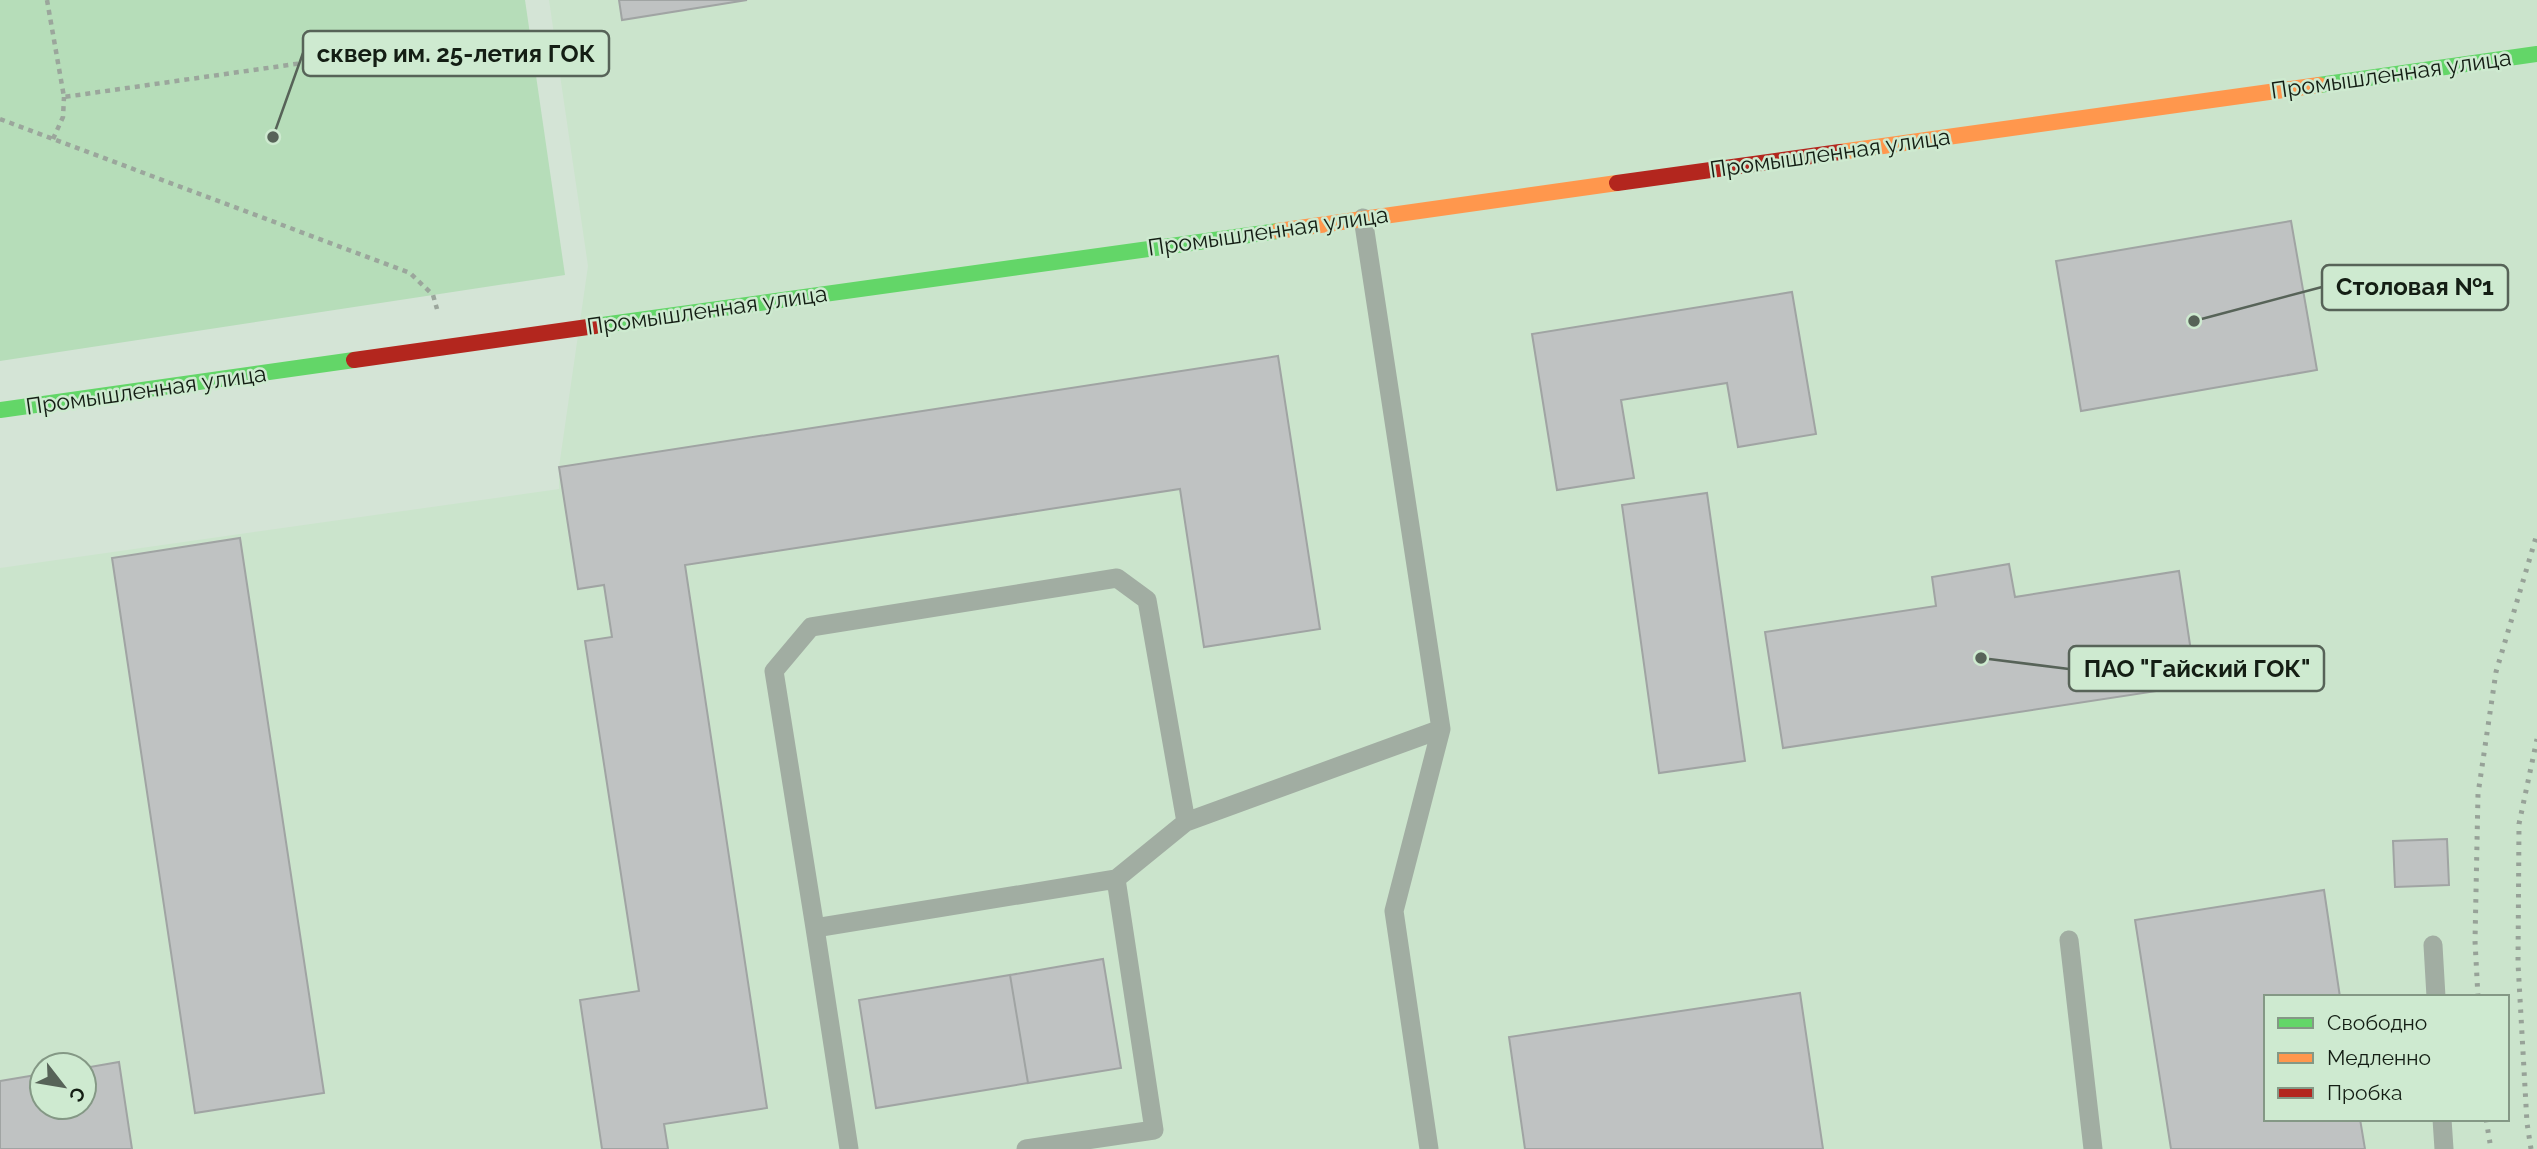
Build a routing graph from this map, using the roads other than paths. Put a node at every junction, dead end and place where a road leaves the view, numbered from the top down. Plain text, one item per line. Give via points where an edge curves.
1 (2537, 54) edge
2 (1363, 218) junction
3 (0, 410) edge
4 (1441, 729) junction
5 (1186, 822) junction
6 (1115, 878) junction
7 (815, 928) junction
8 (2069, 940) dead end
9 (2433, 945) dead end
10 (2436, 995) edge
11 (2442, 1121) edge
12 (849, 1149) edge
13 (1026, 1149) edge
14 (1429, 1149) edge
15 (2093, 1149) edge
16 (2444, 1149) edge

1 - 2 street, Промышленная улица
2 - 3 street, Промышленная улица
2 - 4 lane
4 - 5 lane
4 - 14 lane via 1394,911
5 - 6 lane
5 - 7 lane via 1147,600 1117,578 811,627 774,671
6 - 7 lane
6 - 13 lane via 1154,1130
7 - 12 lane
8 - 15 lane
9 - 10 lane
11 - 16 lane

